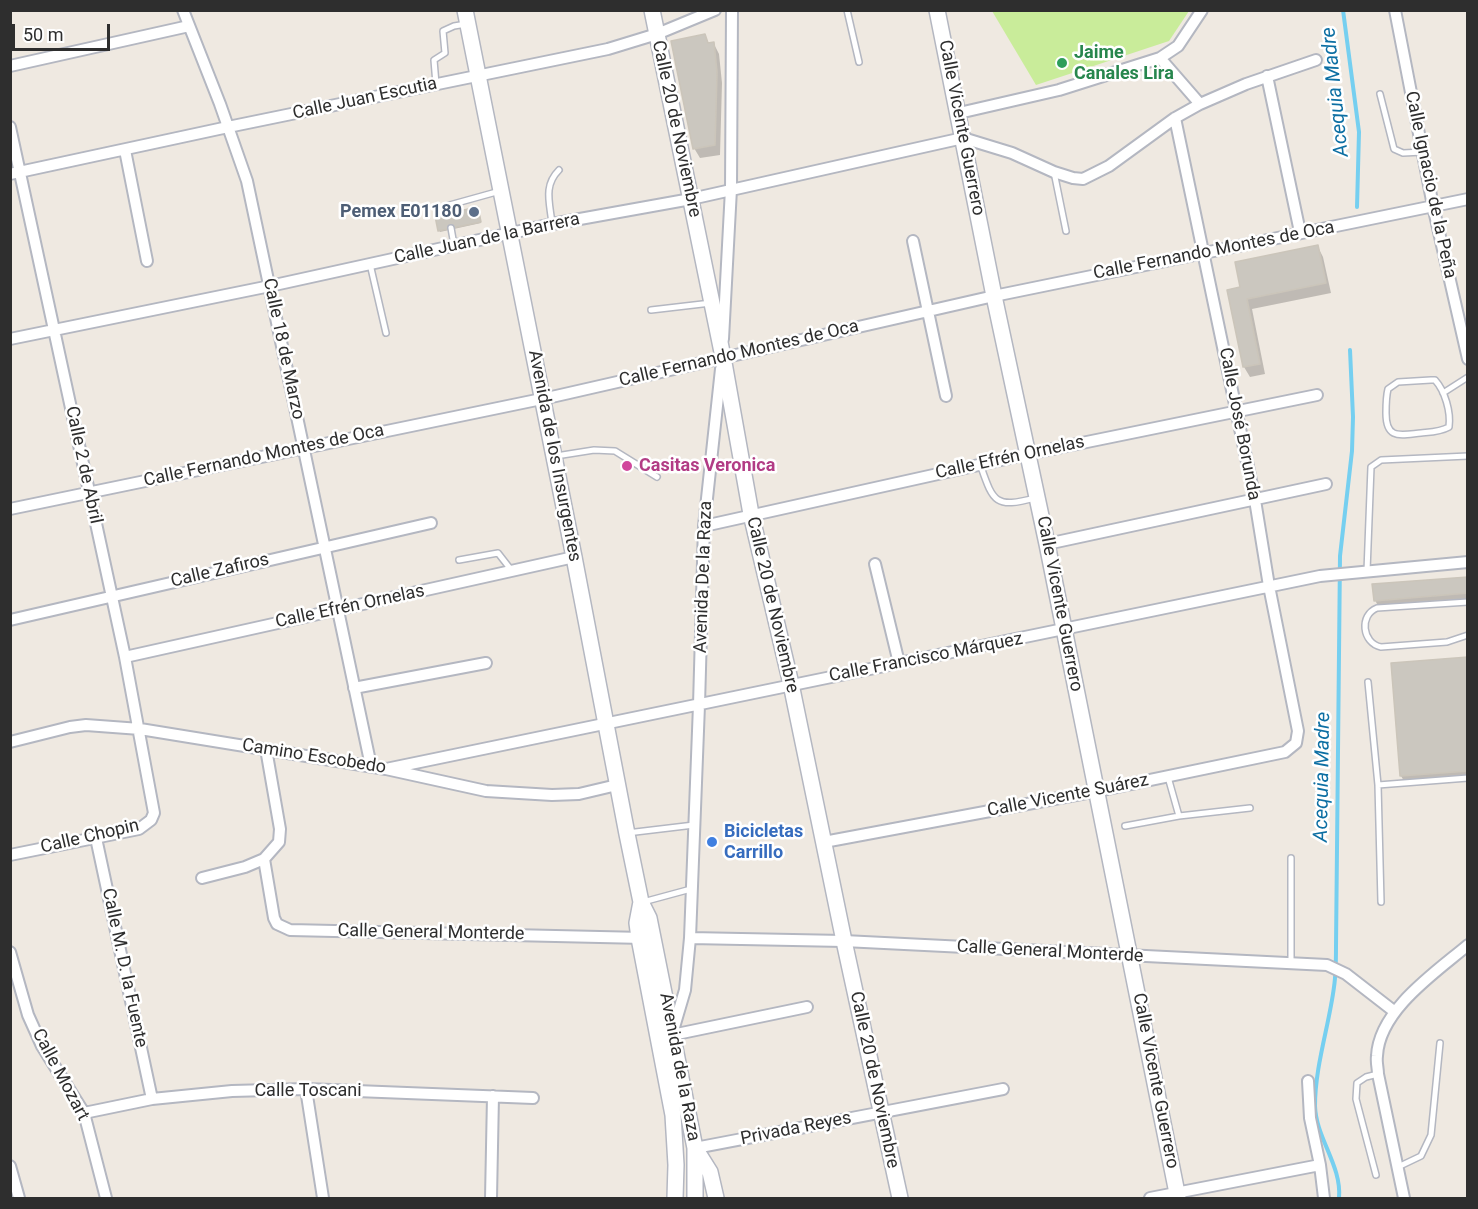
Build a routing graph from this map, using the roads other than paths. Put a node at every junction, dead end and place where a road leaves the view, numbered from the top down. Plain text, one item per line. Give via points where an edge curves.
1 (183, 10) edge
2 (652, 10) edge
3 (715, 10) edge
4 (732, 10) edge
5 (847, 10) edge
6 (937, 10) edge
7 (1202, 10) edge
8 (1395, 10) edge
9 (466, 17) edge
10 (189, 26) junction
11 (657, 34) junction
12 (1160, 58) junction
13 (1316, 60) dead end
14 (859, 62) dead end
15 (10, 66) edge
16 (477, 75) junction
17 (1266, 76) junction
18 (436, 84) junction
19 (1380, 94) dead end
20 (1200, 104) junction
21 (959, 113) junction
22 (1175, 118) junction
23 (10, 127) edge
24 (228, 127) junction
25 (963, 138) junction
26 (125, 150) junction
27 (1423, 152) junction
28 (559, 170) dead end
29 (1054, 172) junction
30 (15, 173) edge
31 (731, 189) junction
32 (501, 190) junction
33 (691, 198) junction
34 (1467, 199) edge
35 (1433, 206) junction
36 (447, 213) dead end
37 (552, 224) junction
38 (450, 228) dead end
39 (1066, 231) dead end
40 (1300, 232) junction
41 (510, 234) junction
42 (914, 240) dead end
43 (454, 245) junction
44 (1204, 253) junction
45 (147, 261) dead end
46 (370, 264) junction
47 (270, 286) junction
48 (994, 296) junction
49 (718, 303) junction
50 (651, 310) dead end
51 (928, 311) junction
52 (55, 330) junction
53 (386, 333) dead end
54 (10, 339) edge
55 (723, 357) junction
56 (1467, 359) edge
57 (1467, 378) edge
58 (1443, 393) junction
59 (1317, 395) dead end
60 (946, 396) dead end
61 (542, 398) junction
62 (1237, 411) junction
63 (304, 448) junction
64 (1028, 454) junction
65 (554, 456) junction
66 (1467, 456) edge
67 (980, 464) junction
68 (657, 477) dead end
69 (1326, 484) dead end
70 (89, 491) junction
71 (1037, 497) junction
72 (1255, 500) junction
73 (10, 509) edge
74 (751, 514) junction
75 (431, 523) dead end
76 (704, 526) junction
77 (1047, 544) junction
78 (325, 547) junction
79 (574, 557) junction
80 (459, 561) dead end
81 (1467, 562) edge
82 (875, 564) dead end
83 (1367, 571) junction
84 (513, 572) junction
85 (1269, 586) junction
86 (112, 596) junction
87 (1467, 602) edge
88 (338, 609) junction
89 (10, 620) edge
90 (1064, 630) junction
91 (1467, 635) edge
92 (125, 657) junction
93 (486, 663) dead end
94 (898, 663) junction
95 (1368, 682) dead end
96 (791, 684) junction
97 (354, 688) junction
98 (699, 705) junction
99 (606, 725) junction
100 (140, 729) junction
101 (1298, 731) joint
102 (10, 742) edge
103 (266, 749) junction
104 (371, 766) junction
105 (386, 769) junction
106 (1168, 777) junction
107 (1467, 778) edge
108 (617, 785) junction
109 (1378, 785) junction
110 (1097, 791) junction
111 (153, 803) joint
112 (1250, 808) dead end
113 (1179, 816) junction
114 (694, 825) junction
115 (1125, 826) dead end
116 (627, 834) junction
117 (96, 838) junction
118 (824, 842) junction
119 (10, 855) edge
120 (1292, 858) dead end
121 (264, 859) junction
122 (202, 878) dead end
123 (692, 889) junction
124 (641, 902) junction
125 (1381, 902) dead end
126 (646, 937) junction
127 (690, 938) junction
128 (844, 941) junction
129 (1467, 945) edge
130 (10, 952) edge
131 (1129, 956) junction
132 (1291, 962) junction
133 (807, 1007) dead end
134 (1395, 1012) junction
135 (672, 1035) junction
136 (1440, 1043) dead end
137 (1378, 1074) junction
138 (1308, 1081) dead end
139 (306, 1089) junction
140 (1003, 1089) dead end
141 (494, 1096) junction
142 (533, 1098) dead end
143 (152, 1099) junction
144 (882, 1112) junction
145 (84, 1113) junction
146 (695, 1148) junction
147 (1320, 1165) junction
148 (10, 1166) edge
149 (1398, 1167) junction
150 (1376, 1175) dead end
151 (1178, 1195) edge
152 (19, 1198) edge
153 (106, 1198) edge
154 (323, 1198) edge
155 (490, 1198) edge
156 (675, 1198) edge
157 (695, 1198) edge
158 (716, 1198) edge
159 (900, 1198) edge
160 (1150, 1198) edge
161 (1324, 1198) edge
162 (1404, 1198) edge

1 - 10 street, Calle 18 de Marzo
2 - 11 main road, Calle 20 de Noviembre
3 - 11 street, Calle Juan Escutia
4 - 31 street
5 - 14 lane
6 - 21 main road, Calle Vicente Guerrero
7 - 12 street via 1178,46
8 - 27 street, Calle Ignacio de la Peña
9 - 16 main road, Avenida de los Insurgentes
9 - 18 lane via 443,31 445,53 433,62
10 - 15 street
10 - 24 street, Calle 18 de Marzo
11 - 16 street, Calle Juan Escutia via 609,49
11 - 33 main road, Calle 20 de Noviembre
12 - 20 street
12 - 21 street via 1059,90
13 - 17 street
16 - 18 street, Calle Juan Escutia
16 - 32 main road, Avenida de los Insurgentes
17 - 20 street
17 - 40 street
18 - 24 street, Calle Juan Escutia
19 - 27 lane via 1394,149 1403,153
20 - 22 street
21 - 25 main road, Calle Vicente Guerrero
22 - 29 street via 1092,176 1073,178
22 - 44 street, Calle José Borunda
23 - 30 street, Calle 2 de Abril
24 - 26 street, Calle Juan Escutia
24 - 47 street, Calle 18 de Marzo via 247,181
25 - 29 street via 1012,153
25 - 31 street, Calle Juan de la Barrera
25 - 48 main road, Calle Vicente Guerrero
26 - 30 street, Calle Juan Escutia
26 - 45 street
27 - 35 street, Calle Ignacio de la Peña
28 - 37 lane via 550,179 548,191
29 - 39 lane
30 - 52 street, Calle 2 de Abril
31 - 33 street, Calle Juan de la Barrera
31 - 49 street
32 - 36 lane via 446,206
32 - 41 main road, Avenida de los Insurgentes
33 - 37 street, Calle Juan de la Barrera
33 - 49 main road, Calle 20 de Noviembre
34 - 35 street, Calle Fernando Montes de Oca
35 - 40 street, Calle Fernando Montes de Oca
35 - 56 street, Calle Ignacio de la Peña
37 - 41 street, Calle Juan de la Barrera
38 - 43 lane
40 - 44 street, Calle Fernando Montes de Oca
41 - 43 street, Calle Juan de la Barrera
41 - 61 main road, Avenida de los Insurgentes
42 - 51 street
43 - 46 street, Calle Juan de la Barrera
44 - 48 street, Calle Fernando Montes de Oca
44 - 62 street, Calle José Borunda
46 - 47 street, Calle Juan de la Barrera
46 - 53 lane
47 - 52 street, Calle Juan de la Barrera
47 - 63 street, Calle 18 de Marzo
48 - 51 street, Calle Fernando Montes de Oca
48 - 64 main road, Calle Vicente Guerrero
49 - 50 lane
49 - 55 main road, Calle 20 de Noviembre
51 - 55 street, Calle Fernando Montes de Oca
51 - 60 street
52 - 54 street, Calle Juan de la Barrera
52 - 70 street, Calle 2 de Abril
55 - 61 street, Calle Fernando Montes de Oca
55 - 74 main road, Calle 20 de Noviembre
55 - 76 street, Avenida De la Raza
57 - 58 lane
58 - 58 lane via 1449,427 1404,434 1387,429 1386,396 1392,385 1435,380
59 - 62 street, Calle Efrén Ornelas
61 - 63 street, Calle Fernando Montes de Oca
61 - 65 main road, Avenida de los Insurgentes
62 - 64 street, Calle Efrén Ornelas
62 - 72 street, Calle José Borunda
63 - 70 street, Calle Fernando Montes de Oca
63 - 78 street, Calle 18 de Marzo
64 - 67 street, Calle Efrén Ornelas
64 - 71 main road, Calle Vicente Guerrero
65 - 68 lane via 615,451
65 - 79 main road, Avenida de los Insurgentes
66 - 83 lane via 1381,460 1371,467
67 - 71 lane via 990,493 998,501 1013,504
67 - 74 street, Calle Efrén Ornelas
69 - 72 street
70 - 73 street, Calle Fernando Montes de Oca
70 - 86 street, Calle 2 de Abril
71 - 77 main road, Calle Vicente Guerrero
72 - 77 street
72 - 85 street, Calle José Borunda
74 - 76 street, Calle Efrén Ornelas
74 - 96 main road, Calle 20 de Noviembre
75 - 78 street, Calle Zafiros
76 - 98 street, Avenida De la Raza
77 - 90 main road, Calle Vicente Guerrero
78 - 86 street, Calle Zafiros
78 - 88 street, Calle 18 de Marzo
79 - 84 street, Calle Efrén Ornelas
79 - 99 main road, Avenida de los Insurgentes
80 - 84 lane via 498,553
81 - 83 street, Calle Francisco Márquez
82 - 94 street
83 - 85 street, Calle Francisco Márquez
84 - 88 street, Calle Efrén Ornelas
85 - 90 street, Calle Francisco Márquez
85 - 101 street, Calle José Borunda
86 - 89 street, Calle Zafiros
86 - 92 street, Calle 2 de Abril
87 - 91 lane via 1377,608 1365,619 1368,641 1381,647 1448,642
88 - 92 street, Calle Efrén Ornelas
88 - 97 street, Calle 18 de Marzo
90 - 94 street, Calle Francisco Márquez
90 - 110 main road, Calle Vicente Guerrero
92 - 100 street, Calle 2 de Abril
93 - 97 street
94 - 96 street, Calle Francisco Márquez
95 - 109 lane
96 - 98 street, Calle Francisco Márquez
96 - 118 main road, Calle 20 de Noviembre
97 - 104 street, Calle 18 de Marzo
98 - 99 street, Calle Francisco Márquez
98 - 114 street, Avenida De la Raza
99 - 105 street, Calle Francisco Márquez
99 - 108 main road, Avenida de los Insurgentes
100 - 102 street, Camino Escobedo via 86,725
100 - 103 street, Camino Escobedo
100 - 111 street, Calle 2 de Abril
101 - 106 street, Calle Vicente Suárez via 1296,743 1285,752
103 - 104 street, Camino Escobedo
103 - 121 street via 281,837
104 - 105 street, Camino Escobedo
105 - 108 street, Camino Escobedo via 486,791 579,794
106 - 110 street, Calle Vicente Suárez
106 - 113 lane
107 - 109 lane
108 - 116 main road, Avenida de los Insurgentes
109 - 125 lane
110 - 118 street, Calle Vicente Suárez
110 - 131 main road, Calle Vicente Guerrero
111 - 117 street, Calle Chopin via 154,813 147,825
112 - 113 lane
113 - 115 lane
114 - 116 lane
114 - 123 street, Avenida De la Raza
116 - 124 main road, Avenida de los Insurgentes
117 - 119 street, Calle Chopin
117 - 143 street, Calle M. D. la Fuente
118 - 128 main road, Calle 20 de Noviembre
120 - 132 lane
121 - 122 street
121 - 126 street, Calle General Monterde via 274,918 290,930
123 - 124 lane
123 - 127 street, Avenida De la Raza
124 - 126 main road, Avenida de los Insurgentes via 637,923
126 - 135 main road, Avenida de la Raza
126 - 156 main road, Avenida de la Raza via 673,1115
127 - 128 street, Calle General Monterde
127 - 135 street, Avenida De la Raza via 685,990
128 - 131 street, Calle General Monterde
128 - 144 main road, Calle 20 de Noviembre
129 - 134 street via 1413,991
130 - 145 street, Calle Mozart via 28,1015 42,1046
131 - 132 street, Calle General Monterde
131 - 151 main road, Calle Vicente Guerrero
132 - 134 street, Calle General Monterde via 1327,965 1346,974
133 - 135 street
134 - 137 street via 1384,1030 1377,1054
135 - 146 main road, Avenida de la Raza
136 - 149 lane via 1431,1135 1421,1156
137 - 149 street
137 - 150 lane via 1357,1083 1356,1099
138 - 147 street via 1310,1118
139 - 141 street, Calle Toscani
139 - 143 street, Calle Toscani
139 - 154 street
140 - 144 street, Privada Reyes
141 - 142 street, Calle Toscani
141 - 155 street
143 - 145 street, Calle Toscani
144 - 146 street, Privada Reyes
144 - 159 main road, Calle 20 de Noviembre
145 - 153 street, Calle Mozart
146 - 157 main road, Avenida de la Raza
146 - 158 main road via 710,1172
147 - 151 street
147 - 161 street
148 - 152 street
149 - 162 street
151 - 160 street

